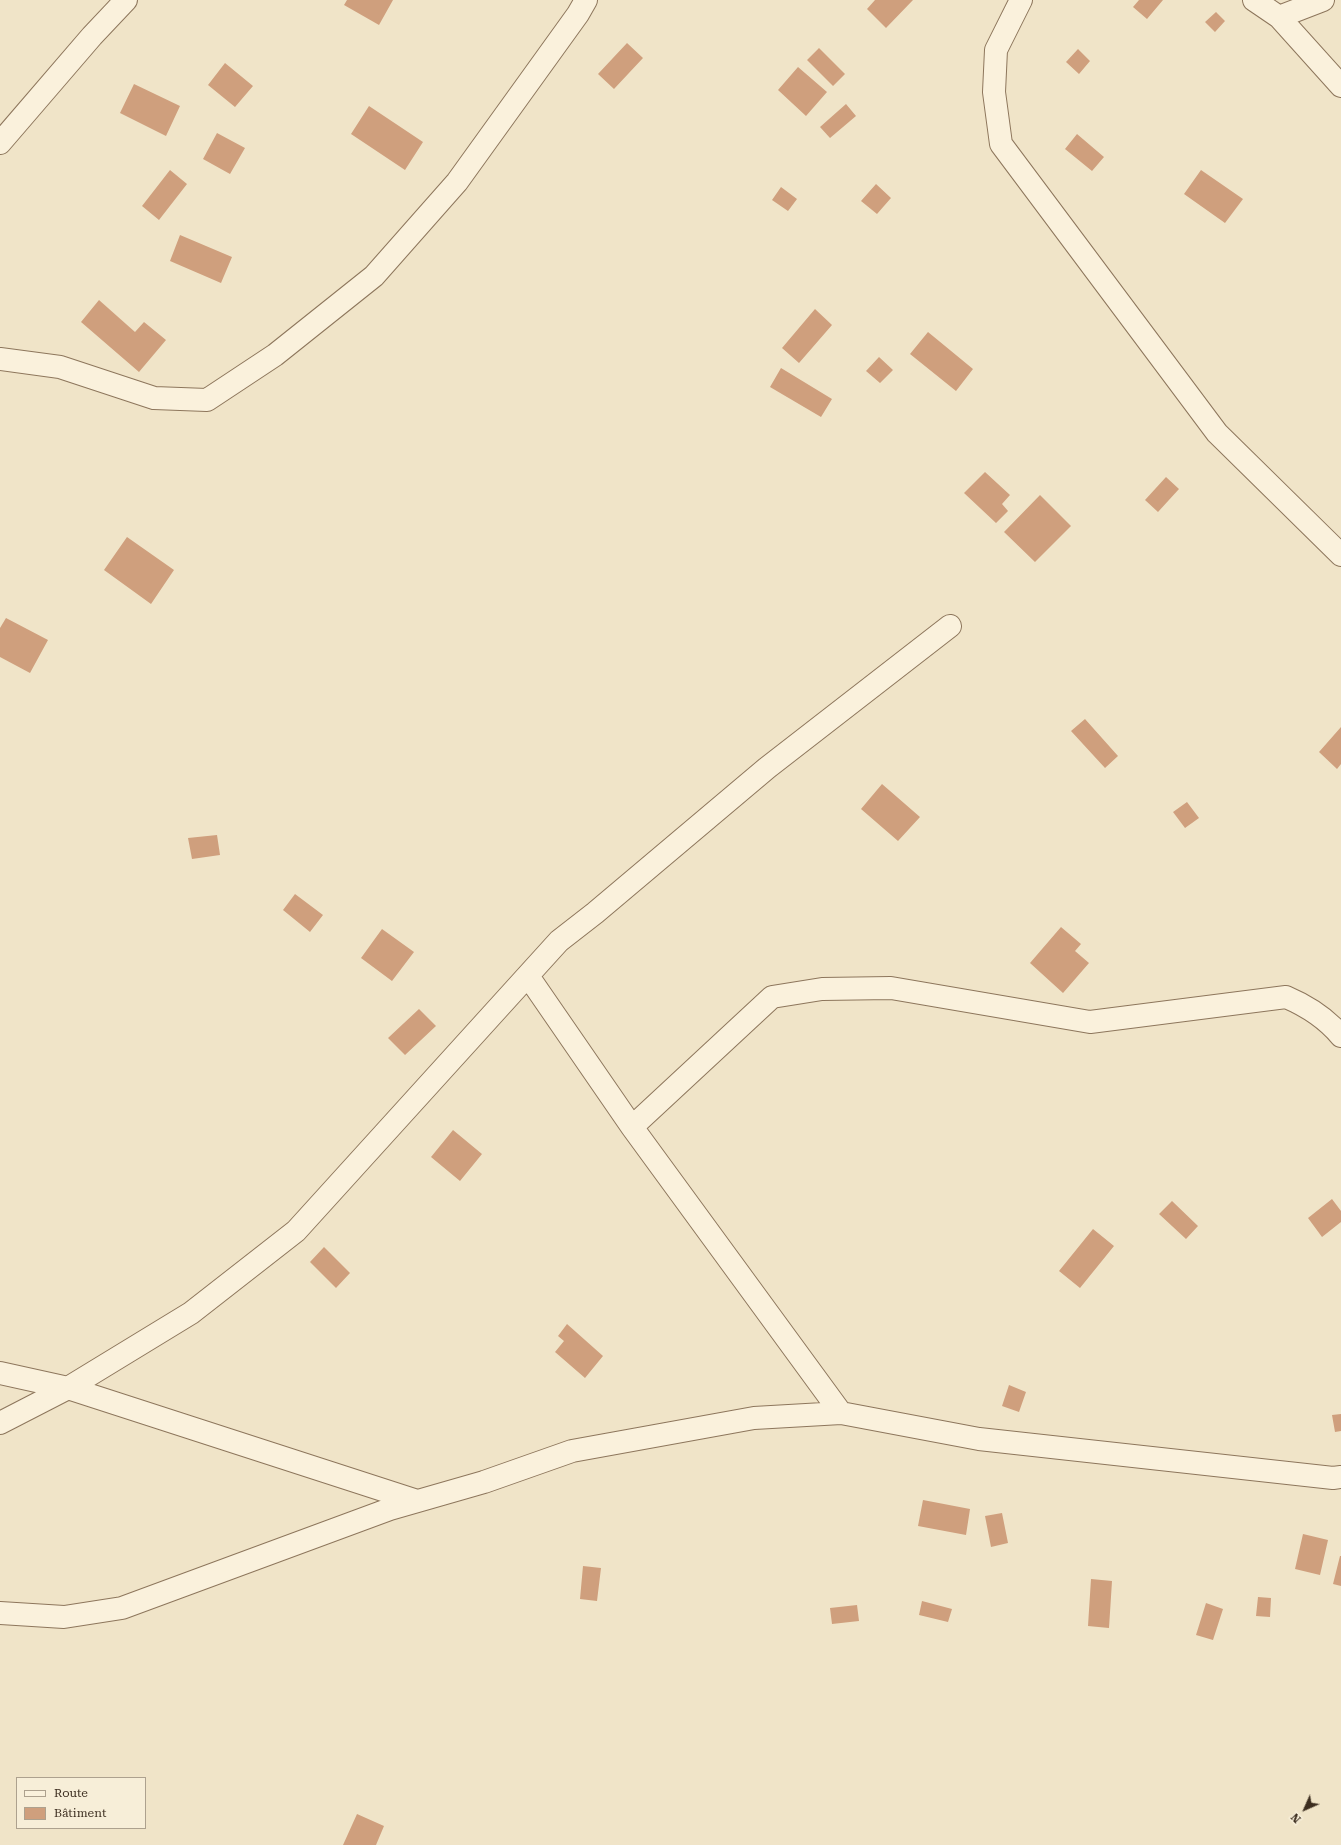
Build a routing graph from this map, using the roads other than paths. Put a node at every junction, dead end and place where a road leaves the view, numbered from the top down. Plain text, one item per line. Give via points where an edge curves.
1 (126, 0) edge
2 (586, 0) edge
3 (1021, 0) edge
4 (1254, 0) edge
5 (1323, 0) edge
6 (1279, 17) junction
7 (1341, 86) edge
8 (0, 144) edge
9 (0, 359) edge
10 (1341, 555) edge
11 (950, 626) dead end
12 (528, 976) junction
13 (1341, 1036) edge
14 (632, 1127) junction
15 (0, 1373) edge
16 (68, 1388) junction
17 (842, 1413) junction
18 (0, 1423) edge
19 (1341, 1477) edge
20 (417, 1502) junction
21 (0, 1613) edge

1 - 8 street
2 - 9 street via 457,182 374,276 275,355 206,400 154,398 60,367
3 - 10 street via 996,50 994,92 1001,144 1217,432
4 - 6 street
5 - 6 street
6 - 7 street
11 - 12 street via 767,768 596,913 559,941
12 - 14 street
12 - 16 street via 296,1231 191,1313
13 - 14 street via 1331,1025 1304,1005 1286,997 1090,1022 891,988 822,989 772,997
14 - 17 street
15 - 16 street
16 - 18 street
16 - 20 street
17 - 19 street via 979,1439
17 - 20 street via 754,1418 572,1451
20 - 21 street via 383,1512 122,1608 64,1617

